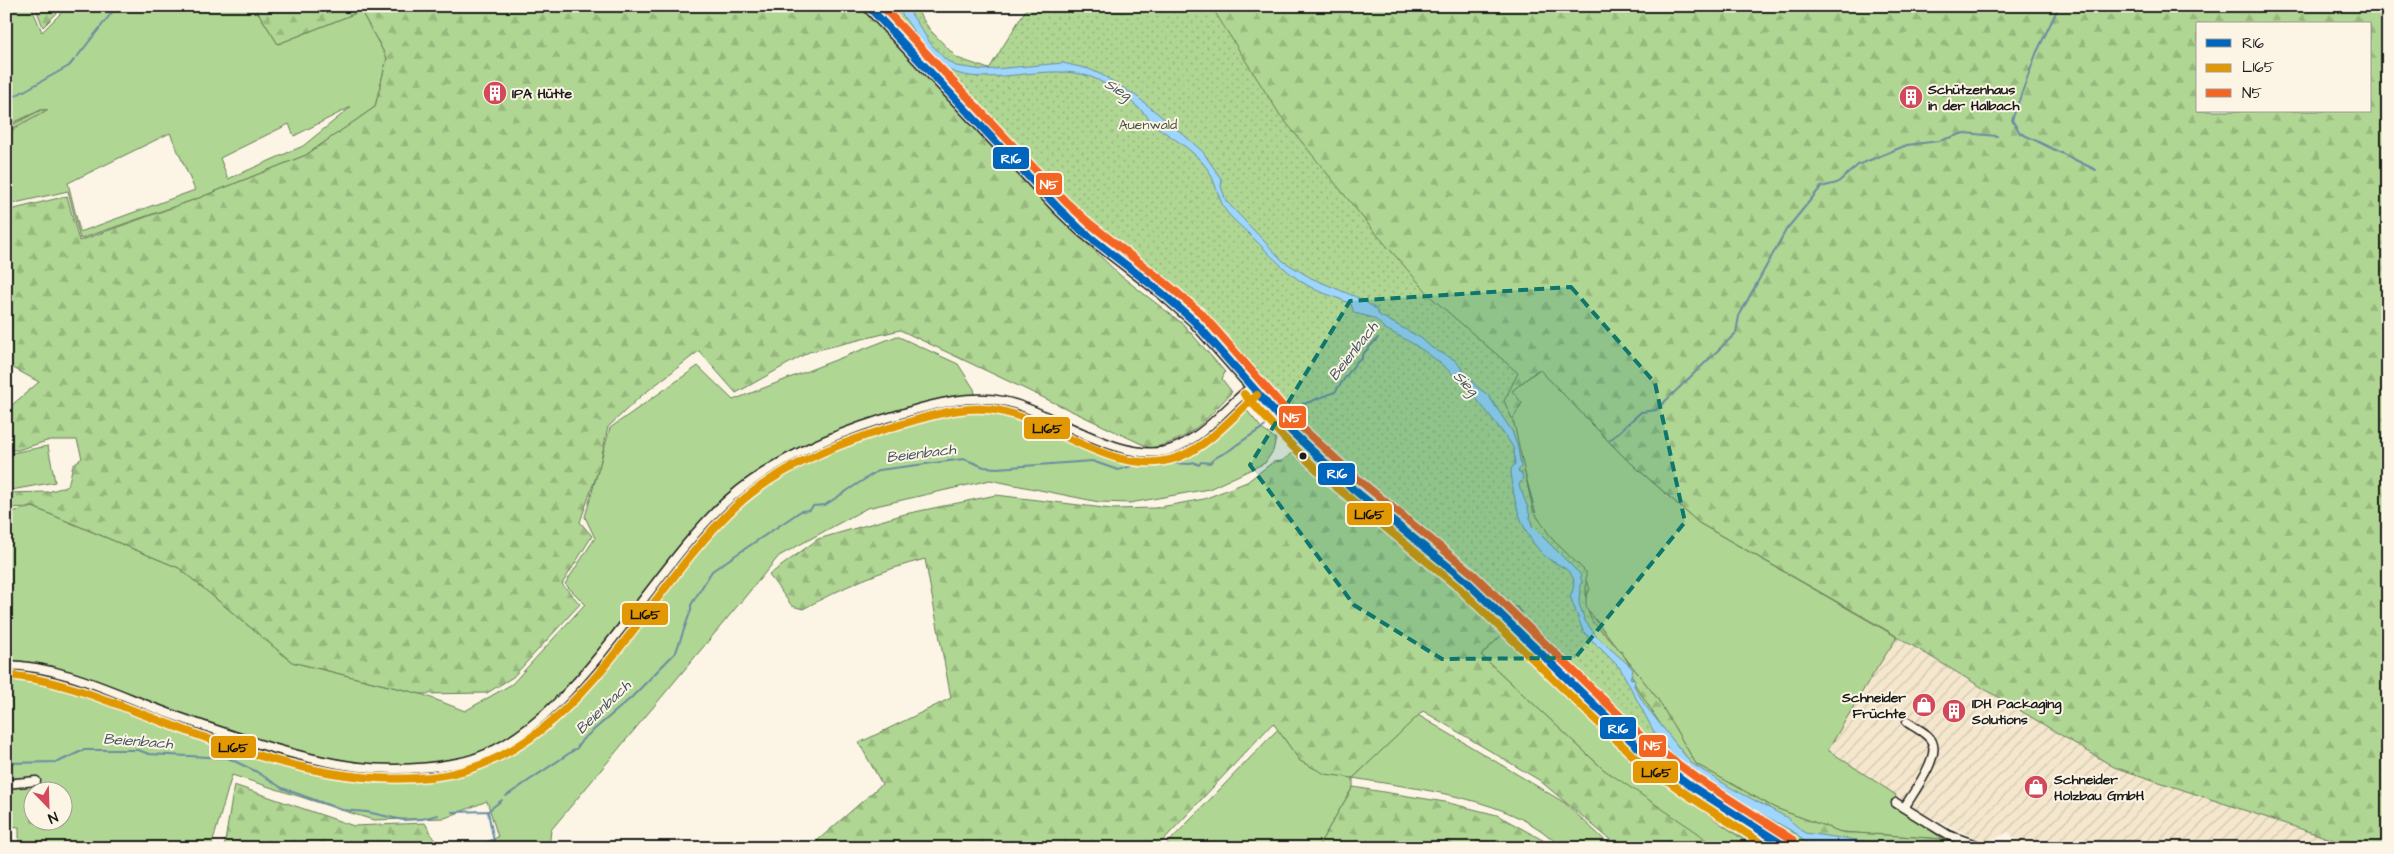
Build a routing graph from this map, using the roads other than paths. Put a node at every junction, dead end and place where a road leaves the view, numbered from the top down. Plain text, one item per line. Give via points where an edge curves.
1 (868, 6) edge
2 (1250, 387) junction
3 (6, 665) edge
4 (1907, 722) dead end
5 (36, 781) dead end
6 (6, 784) edge
7 (1896, 803) dead end
8 (1904, 808) junction
9 (1788, 848) edge
10 (1985, 848) edge

1 - 2 main road via 1059,209 1194,321
2 - 3 street via 1197,435 1160,452 1115,445 1026,407 991,399 961,401 905,413 847,432 800,453 753,480 708,519 553,707 510,741 456,763 380,769 308,759 174,716 67,675 42,668
2 - 9 main road via 1353,489 1473,587 1639,748 1691,786
4 - 8 street via 1933,743 1933,758
5 - 6 street
7 - 8 street
8 - 10 street via 1948,835

